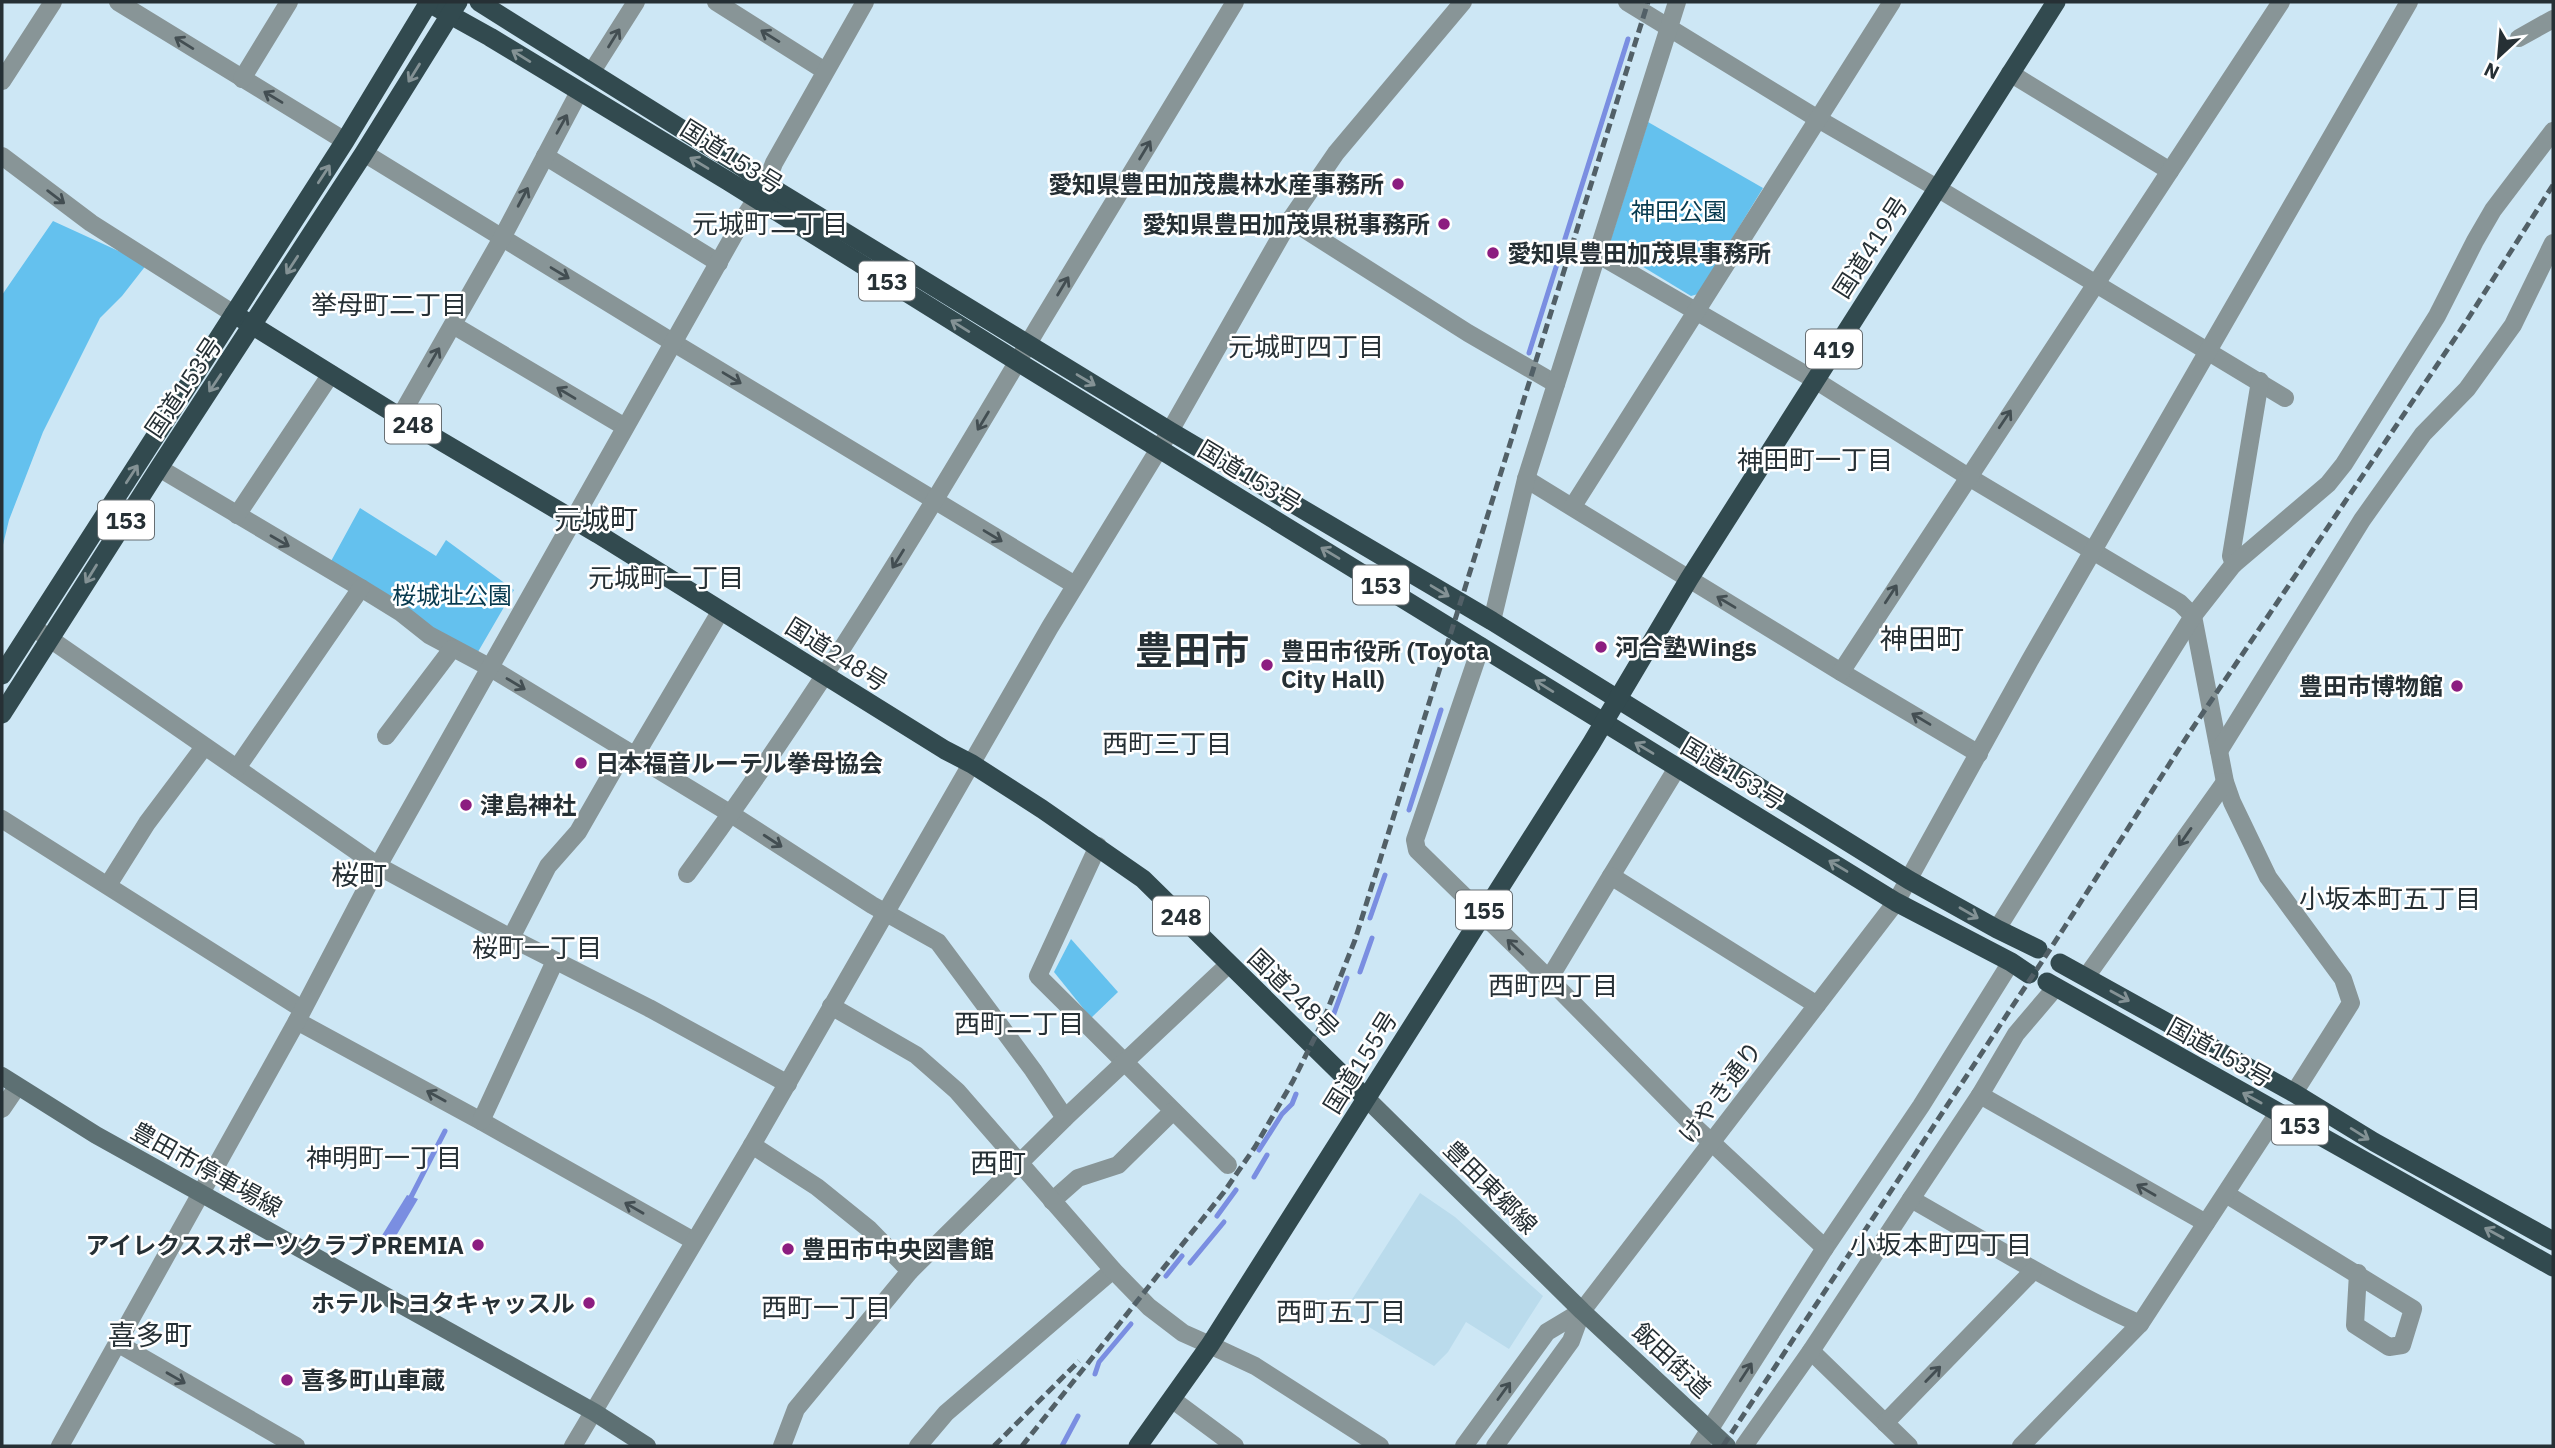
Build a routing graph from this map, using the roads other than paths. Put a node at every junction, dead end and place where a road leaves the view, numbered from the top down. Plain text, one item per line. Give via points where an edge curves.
1 (53, 2) edge
2 (118, 2) edge
3 (289, 2) edge
4 (428, 2) edge
5 (479, 2) edge
6 (636, 2) edge
7 (716, 2) edge
8 (865, 2) edge
9 (1235, 2) edge
10 (1463, 2) edge
11 (1627, 2) edge
12 (1677, 2) edge
13 (2056, 2) edge
14 (2281, 2) edge
15 (2409, 2) edge
16 (1889, 3) edge
17 (454, 8) edge
18 (2553, 19) edge
19 (1668, 27) junction
20 (2519, 38) dead end
21 (825, 71) junction
22 (2010, 73) junction
23 (592, 74) junction
24 (243, 79) junction
25 (2, 82) edge
26 (579, 92) junction
27 (1818, 119) junction
28 (2553, 131) edge
29 (345, 141) junction
30 (365, 153) junction
31 (2, 156) edge
32 (545, 156) junction
33 (2169, 171) junction
34 (1937, 188) junction
35 (761, 192) junction
36 (1290, 220) junction
37 (502, 238) junction
38 (2553, 243) edge
39 (1597, 254) junction
40 (719, 263) junction
41 (2096, 283) junction
42 (1695, 312) junction
43 (234, 314) junction
44 (453, 325) junction
45 (253, 327) junction
46 (674, 343) junction
47 (2207, 351) junction
48 (1023, 354) junction
49 (331, 374) junction
50 (1815, 380) junction
51 (2260, 381) junction
52 (1556, 384) junction
53 (2285, 398) dead end
54 (400, 417) junction
55 (625, 427) junction
56 (1170, 431) junction
57 (1159, 449) junction
58 (159, 468) junction
59 (1968, 476) junction
60 (1526, 479) junction
61 (935, 501) junction
62 (1573, 506) junction
63 (237, 515) junction
64 (575, 520) junction
65 (2093, 551) junction
66 (2234, 564) junction
67 (1689, 579) junction
68 (1075, 584) junction
69 (361, 588) junction
70 (720, 612) junction
71 (2193, 616) junction
72 (1492, 621) junction
73 (33, 627) junction
74 (50, 639) junction
75 (1481, 646) junction
76 (452, 649) junction
77 (489, 667) junction
78 (1841, 672) junction
79 (2, 675) edge
80 (825, 675) junction
81 (1617, 699) junction
82 (2, 715) edge
83 (1602, 722) junction
84 (386, 736) dead end
85 (204, 747) junction
86 (2219, 751) junction
87 (630, 753) junction
88 (1979, 754) junction
89 (972, 764) junction
90 (237, 768) junction
91 (1677, 768) junction
92 (2225, 782) junction
93 (731, 814) junction
94 (2, 819) edge
95 (1098, 846) junction
96 (378, 866) junction
97 (687, 874) dead end
98 (1611, 876) junction
99 (1909, 880) junction
100 (108, 886) junction
101 (1896, 902) junction
102 (886, 913) junction
103 (1481, 915) junction
104 (1997, 929) junction
105 (511, 938) junction
106 (2038, 949) dead end
107 (555, 961) junction
108 (2011, 962) junction
109 (2060, 963) dead end
110 (1229, 964) junction
111 (2029, 974) dead end
112 (2085, 977) junction
113 (1549, 979) junction
114 (2051, 985) joint
115 (1817, 1005) junction
116 (831, 1006) junction
117 (300, 1015) junction
118 (1125, 1064) junction
119 (9, 1082) edge
120 (788, 1084) junction
121 (2294, 1093) junction
122 (1980, 1095) junction
123 (1366, 1098) junction
124 (2, 1109) edge
125 (1173, 1111) junction
126 (2278, 1113) junction
127 (1065, 1118) junction
128 (481, 1121) junction
129 (1712, 1142) junction
130 (752, 1145) junction
131 (1019, 1164) junction
132 (1228, 1164) dead end
133 (200, 1194) junction
134 (2226, 1194) junction
135 (1911, 1199) junction
136 (1052, 1201) junction
137 (2206, 1223) junction
138 (694, 1241) junction
139 (2553, 1241) edge
140 (1825, 1248) junction
141 (2553, 1267) edge
142 (1113, 1270) junction
143 (910, 1271) junction
144 (2033, 1271) junction
145 (2357, 1273) dead end
146 (1583, 1311) junction
147 (2140, 1324) junction
148 (117, 1343) junction
149 (1210, 1345) junction
150 (1811, 1352) junction
151 (1173, 1400) junction
152 (594, 1412) junction
153 (1885, 1423) junction
154 (1709, 1429) junction
155 (286, 1444) edge
156 (60, 1446) edge
157 (573, 1446) edge
158 (647, 1446) edge
159 (782, 1446) edge
160 (918, 1446) edge
161 (1138, 1446) edge
162 (1236, 1446) edge
163 (1380, 1446) edge
164 (1464, 1446) edge
165 (1495, 1446) edge
166 (1699, 1446) edge
167 (1727, 1446) edge
168 (1744, 1446) edge
169 (1909, 1446) edge
170 (2021, 1446) edge

1 - 25 street
24 -> 2 street
3 - 24 street
4 - 17 highway, 153
4 - 29 highway, 国道153号 / 153
5 - 23 highway, 国道153号 / 153
23 -> 6 street
21 -> 7 street
8 - 21 street
48 -> 9 street
10 - 36 street via 1336,153
11 - 19 street
12 - 19 street
13 - 22 highway, 国道419号 / 419
14 - 33 street
15 - 47 street, けやき通り
16 - 27 street
26 -> 17 highway, 国道153号 / 153
17 -> 30 highway, 国道153号 / 153
18 - 20 street
19 - 27 street
19 - 39 street
21 - 35 street
22 - 33 street
22 - 34 highway, 国道419号 / 419
23 - 35 highway, 国道153号 / 153 via 739,165
29 -> 24 street
32 -> 26 street
35 -> 26 highway, 国道153号 / 153 via 729,181
27 - 34 street
27 - 42 street
28 - 66 street via 2493,210 2437,316 2344,464 2329,484
43 -> 29 highway, 国道153号 / 153
30 - 37 street
30 -> 45 highway, 国道153号 / 153
31 -> 43 street via 91,223
37 -> 32 street
32 - 40 street
33 - 41 street
34 - 41 street
34 - 50 highway, 国道419号 / 419
35 - 40 street
35 - 48 highway, 国道153号 / 153
36 - 52 street
36 - 56 street
37 - 44 street
37 -> 46 street
38 - 86 street via 2513,325 2467,389 2423,435 2362,520
39 - 42 street
39 - 52 street
40 - 46 street
41 - 47 street
59 -> 41 street
42 - 50 street
42 - 62 street
43 - 45 highway, 国道248号 / 248
73 -> 43 highway, 国道153号 / 153
54 -> 44 street
55 -> 44 street
45 - 49 highway, 国道248号 / 248
45 -> 58 highway, 国道153号 / 153
46 - 55 street
46 -> 61 street
47 - 51 street
47 - 65 street, けやき通り
48 -> 56 highway, 国道153号 / 153
48 - 57 highway, 国道153号 / 153
48 -> 61 street
49 - 54 highway, 国道248号 / 248
49 - 63 street
50 - 59 street
50 - 67 highway, 国道419号 / 419
51 - 53 street
51 - 66 street via 2231,556
52 - 60 street
54 - 64 highway, 国道248号 / 248
55 - 64 street
56 - 57 street
56 -> 72 highway, 国道153号 / 153
57 - 68 street
75 -> 57 highway, 国道153号 / 153
58 - 63 street
58 -> 74 highway, 国道153号 / 153
59 - 65 street
78 -> 59 street
60 - 62 street
60 - 72 street
61 -> 68 street
61 -> 80 street
62 - 67 street
63 -> 69 street
64 - 70 highway, 国道248号 / 248
64 - 77 street
65 - 71 street via 2180,603
65 - 88 street, けやき通り
66 - 71 street
78 -> 67 street
67 - 81 highway, 国道419号 / 419
68 - 89 street
69 - 76 street
69 - 90 street
70 - 80 highway, 国道248号 / 248
70 - 87 street
71 - 86 street
71 - 104 street
72 - 81 highway, 国道153号 / 153
73 - 74 street
73 - 79 highway, 国道153号 / 153
74 - 82 highway, 国道153号 / 153
74 - 85 street
83 -> 75 highway, 国道153号 / 153
75 - 103 street via 1415,840 1417,850
76 - 77 street
76 - 84 street
77 -> 87 street
77 - 96 street
88 -> 78 street
80 - 89 highway, 国道248号 / 248
80 - 93 street
81 - 83 highway, 国道155号 / 155
81 - 99 highway, 国道153号 / 153
91 -> 83 highway, 国道153号 / 153
83 - 103 highway, 国道155号 / 155
85 - 90 street
85 - 100 street via 147,823
86 - 92 street
87 - 93 street
87 - 105 street via 578,832 548,866
88 - 99 street, けやき通り
89 - 95 highway, 国道248号 / 248
89 - 102 street
90 - 96 street
91 - 98 street
101 -> 91 highway, 国道153号 / 153
92 -> 112 street
92 - 121 street via 2268,877 2343,979 2351,1003
93 - 97 street
93 -> 102 street
94 - 100 street
95 - 110 highway, 国道248号 / 248 via 1143,879
95 - 118 street via 1038,976
96 - 105 street
96 - 117 street
98 - 113 street
98 - 115 street
99 - 101 street, けやき通り
99 -> 104 highway, 国道153号 / 153
100 - 117 street
101 - 108 highway, 国道153号 / 153
101 - 115 street, けやき通り
102 - 116 street
102 - 127 street via 938,942
113 -> 103 street
103 - 123 highway, 国道155号 / 155
104 - 106 highway, 国道153号 / 153
105 - 107 street
107 - 120 street
107 - 128 street
108 - 111 highway, 国道153号 / 153
108 - 140 street
109 - 112 highway, 国道153号 / 153
110 - 118 street
110 - 123 highway, 国道248号 / 248
112 -> 121 highway, 国道153号 / 153
113 - 129 street
114 - 122 street
126 -> 114 highway, 国道153号 / 153
115 - 129 street, けやき通り
116 - 120 street
116 - 131 street via 916,1055 957,1091
128 -> 117 street
117 - 133 street
118 - 125 street
118 - 127 street
119 - 124 street
119 - 133 main road, 豊田市停車場線
120 - 130 street
121 -> 139 highway, 国道153号 / 153
122 - 135 street
137 -> 122 street
123 - 146 main road, 豊田東郷線
123 - 149 highway, 国道155号 / 155
125 - 132 street
125 - 136 street via 1118,1165 1078,1178
126 - 134 street
141 -> 126 highway, 国道153号 / 153
127 - 131 street
138 -> 128 street
129 - 140 street
129 - 146 street, けやき通り
130 - 138 street
130 - 143 street via 817,1187 869,1229
131 - 136 street
131 - 143 street
133 - 148 street
133 - 152 main road, 豊田市停車場線
134 - 137 street
134 - 145 street
135 - 144 street
135 - 150 street
136 - 142 street
137 - 147 street
138 - 152 street
154 -> 140 street
142 - 149 street via 1149,1307 1183,1333
142 - 160 street via 946,1413
143 - 159 street via 796,1409
144 - 147 street
153 -> 144 street
146 - 154 main road, 飯田街道
164 -> 146 street, けやき通り via 1548,1332
146 - 165 street, けやき通り via 1571,1341
147 - 170 street
148 -> 155 street
148 - 156 street
149 - 151 highway, 国道155号 / 155
149 - 163 street via 1255,1366
150 - 153 street
150 - 168 street
151 - 161 highway, 国道155号 / 155
151 - 162 street
152 - 157 street
152 - 158 main road, 豊田市停車場線
153 - 169 street
154 - 166 street
154 - 167 main road, 飯田街道

